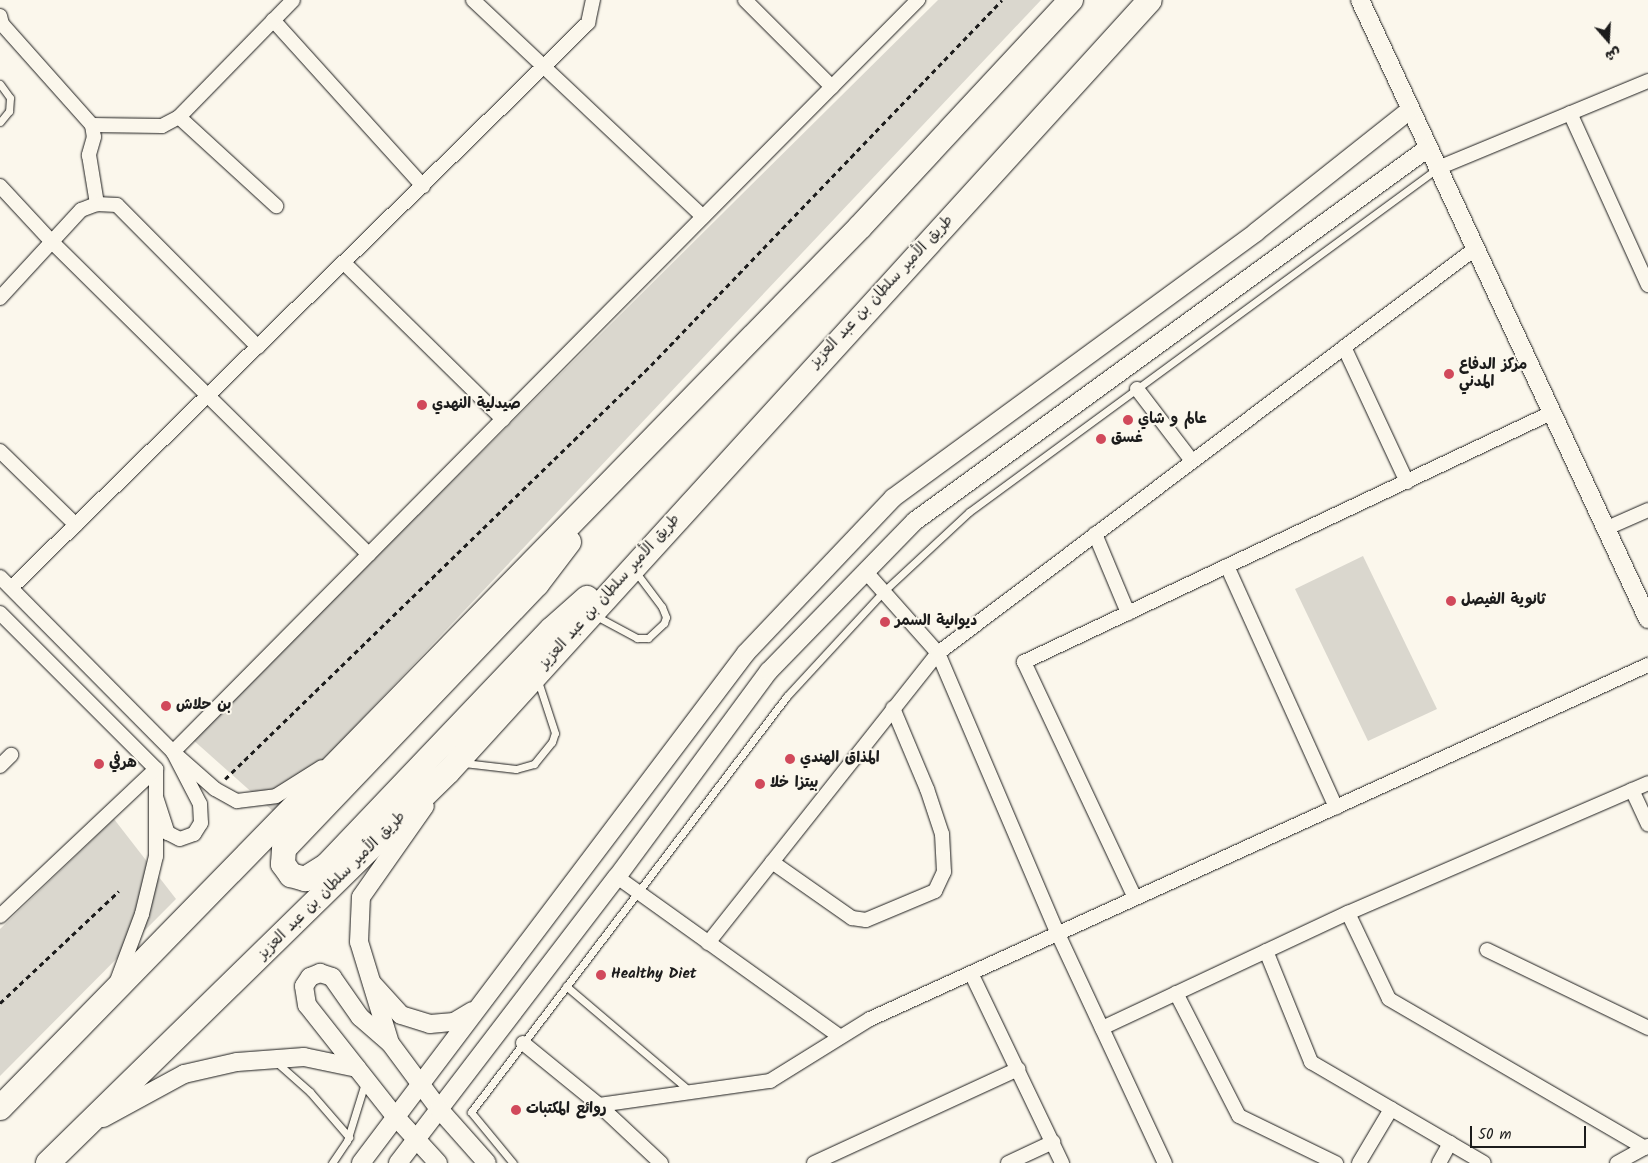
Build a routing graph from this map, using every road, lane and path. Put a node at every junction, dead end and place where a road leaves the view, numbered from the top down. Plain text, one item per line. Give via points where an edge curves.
1 (293, 0) edge
2 (473, 0) edge
3 (593, 0) edge
4 (745, 0) edge
5 (918, 0) edge
6 (1002, 0) edge
7 (1071, 0) edge
8 (1150, 0) edge
9 (1360, 0) edge
10 (273, 20) junction
11 (1, 22) edge
12 (544, 68) junction
13 (1648, 81) edge
14 (0, 84) edge
15 (832, 87) junction
16 (1410, 110) junction
17 (1570, 113) junction
18 (179, 117) junction
19 (0, 122) edge
20 (92, 125) junction
21 (1428, 148) junction
22 (1438, 168) junction
23 (0, 186) edge
24 (424, 186) junction
25 (97, 204) junction
26 (276, 206) dead end
27 (703, 218) junction
28 (52, 242) junction
29 (1476, 248) junction
30 (344, 263) junction
31 (1648, 285) edge
32 (0, 298) edge
33 (258, 347) junction
34 (1344, 347) junction
35 (1137, 389) junction
36 (210, 396) junction
37 (1553, 412) junction
38 (503, 419) junction
39 (0, 451) edge
40 (639, 452) junction
41 (1192, 461) junction
42 (1407, 482) junction
43 (1648, 510) edge
44 (680, 515) junction
45 (76, 526) junction
46 (1607, 528) junction
47 (1095, 534) junction
48 (369, 555) junction
49 (1227, 566) junction
50 (632, 568) junction
51 (866, 572) junction
52 (0, 578) edge
53 (11, 588) junction
54 (884, 591) junction
55 (0, 613) edge
56 (1128, 613) junction
57 (591, 614) junction
58 (1648, 619) edge
59 (938, 653) junction
60 (1648, 665) edge
61 (535, 675) junction
62 (893, 708) junction
63 (173, 752) junction
64 (344, 753) junction
65 (11, 755) dead end
66 (0, 766) edge
67 (452, 767) junction
68 (156, 769) junction
69 (1648, 782) edge
70 (215, 789) junction
71 (1632, 790) junction
72 (156, 797) junction
73 (1336, 807) junction
74 (1648, 824) edge
75 (772, 862) junction
76 (617, 877) junction
77 (120, 891) dead end
78 (638, 892) junction
79 (1135, 898) junction
80 (1348, 913) junction
81 (0, 916) edge
82 (1058, 934) junction
83 (708, 943) junction
84 (1488, 950) dead end
85 (1266, 951) junction
86 (972, 973) junction
87 (369, 980) junction
88 (566, 986) junction
89 (1176, 993) junction
90 (113, 994) junction
91 (0, 1003) edge
92 (479, 1006) junction
93 (1102, 1028) junction
94 (1648, 1028) edge
95 (839, 1036) junction
96 (390, 1043) junction
97 (522, 1043) junction
98 (273, 1059) junction
99 (1018, 1069) junction
100 (362, 1073) junction
101 (420, 1084) junction
102 (691, 1092) junction
103 (599, 1105) junction
104 (0, 1108) edge
105 (439, 1109) junction
106 (1391, 1109) junction
107 (394, 1115) junction
108 (82, 1128) junction
109 (349, 1137) junction
110 (416, 1137) junction
111 (1053, 1142) junction
112 (1450, 1143) junction
113 (1647, 1147) edge
114 (48, 1163) edge
115 (332, 1163) edge
116 (361, 1163) edge
117 (398, 1163) edge
118 (438, 1163) edge
119 (488, 1163) edge
120 (513, 1163) edge
121 (661, 1163) edge
122 (814, 1163) edge
123 (1008, 1163) edge
124 (1062, 1163) edge
125 (1165, 1163) edge
126 (1336, 1163) edge
127 (1359, 1163) edge
128 (1439, 1163) edge
129 (1484, 1163) edge
130 (1617, 1163) edge

1 - 10 street
2 - 12 street
3 - 12 street via 588,23
4 - 15 street
5 - 15 street
6 - 70 path via 650,365
7 - 40 highway via 860,227
8 - 44 highway, طريق الأمير سلطان بن عبد العزيز
9 - 16 street
10 - 18 street
10 - 24 street
11 - 20 street
12 - 24 street
12 - 27 street
13 - 17 street
14 - 19 lane via 10,98 9,111
15 - 27 street
16 - 21 street
16 - 92 street via 1256,232 893,498 746,653
17 - 22 street
17 - 31 street
18 - 20 street via 162,126
18 - 26 street
20 - 25 street via 94,137 89,155
21 - 22 street
21 - 51 street via 915,521
22 - 29 street
22 - 35 lane
23 - 28 street
24 - 30 street
25 - 28 street via 81,210
25 - 33 street via 117,204
27 - 38 street
28 - 32 street
28 - 36 street
29 - 34 street
29 - 37 street
30 - 33 street
30 - 38 street
33 - 36 street
34 - 41 street
34 - 42 street
35 - 41 street
35 - 54 lane via 969,512
36 - 45 street
36 - 48 street
37 - 42 street
37 - 46 street
38 - 48 street
39 - 45 street
40 - 44 highway via 537,584 284,849 283,864 291,875 305,879 326,866 552,629
40 - 64 highway
41 - 47 street
42 - 49 street
43 - 46 street
44 - 50 highway, طريق الأمير سلطان بن عبد العزيز
45 - 53 street
46 - 58 street
47 - 56 street
47 - 59 street
48 - 63 street
49 - 56 street
49 - 73 street
50 - 57 highway, طريق الأمير سلطان بن عبد العزيز
50 - 57 lane via 662,608 666,617 664,623 648,638 637,638
51 - 54 street
51 - 76 street via 769,671
52 - 53 street
53 - 63 street
54 - 59 street
54 - 78 lane via 787,696
55 - 68 street
56 - 79 street via 1024,662
57 - 61 highway, طريق الأمير سلطان بن عبد العزيز
59 - 62 street
59 - 82 street
60 - 73 street
61 - 67 highway, طريق الأمير سلطان بن عبد العزيز
61 - 67 lane via 555,733 552,742 534,764 516,769
62 - 75 street
62 - 75 street via 942,834 944,872 935,891 866,920 852,918
63 - 70 street
63 - 72 street via 200,804 201,823 194,834 180,839 168,833
64 - 70 street via 276,796 237,801
64 - 90 highway
65 - 66 street
67 - 87 street via 361,897 359,942
67 - 108 highway, طريق الأمير سلطان بن عبد العزيز
68 - 72 street
68 - 81 street
69 - 71 street
71 - 74 street
71 - 80 street
72 - 90 street via 156,856 142,914
73 - 79 street
75 - 83 street
76 - 78 street
76 - 105 street
77 - 91 path
78 - 83 street
78 - 88 lane
79 - 82 street
80 - 85 street
80 - 113 street via 1389,999
82 - 86 street
82 - 93 street
83 - 95 street
84 - 94 street
85 - 89 street
85 - 106 street via 1311,1062
86 - 95 street
86 - 99 street
87 - 92 street via 401,1015 430,1024 454,1022
87 - 96 street
88 - 97 lane
88 - 102 lane
89 - 93 street
89 - 126 street via 1239,1116
90 - 104 highway
92 - 101 street
93 - 125 street
95 - 102 street via 770,1081
96 - 100 street via 360,1017 332,977 320,972 310,977 304,986 307,1005
96 - 101 street
97 - 103 street
97 - 120 lane via 471,1112
98 - 100 street via 304,1057
98 - 108 street via 237,1062 184,1074
98 - 109 lane via 310,1092
99 - 111 street
99 - 122 street
100 - 107 street
100 - 109 lane
101 - 105 street
101 - 107 street
102 - 103 street
103 - 121 street
105 - 110 street
105 - 119 street
106 - 112 street
106 - 127 street
107 - 110 street
107 - 116 street
108 - 114 highway, طريق الأمير سلطان بن عبد العزيز
109 - 115 lane
110 - 117 street
110 - 118 street
111 - 123 street
111 - 124 street
112 - 128 street
112 - 129 street
113 - 130 street

